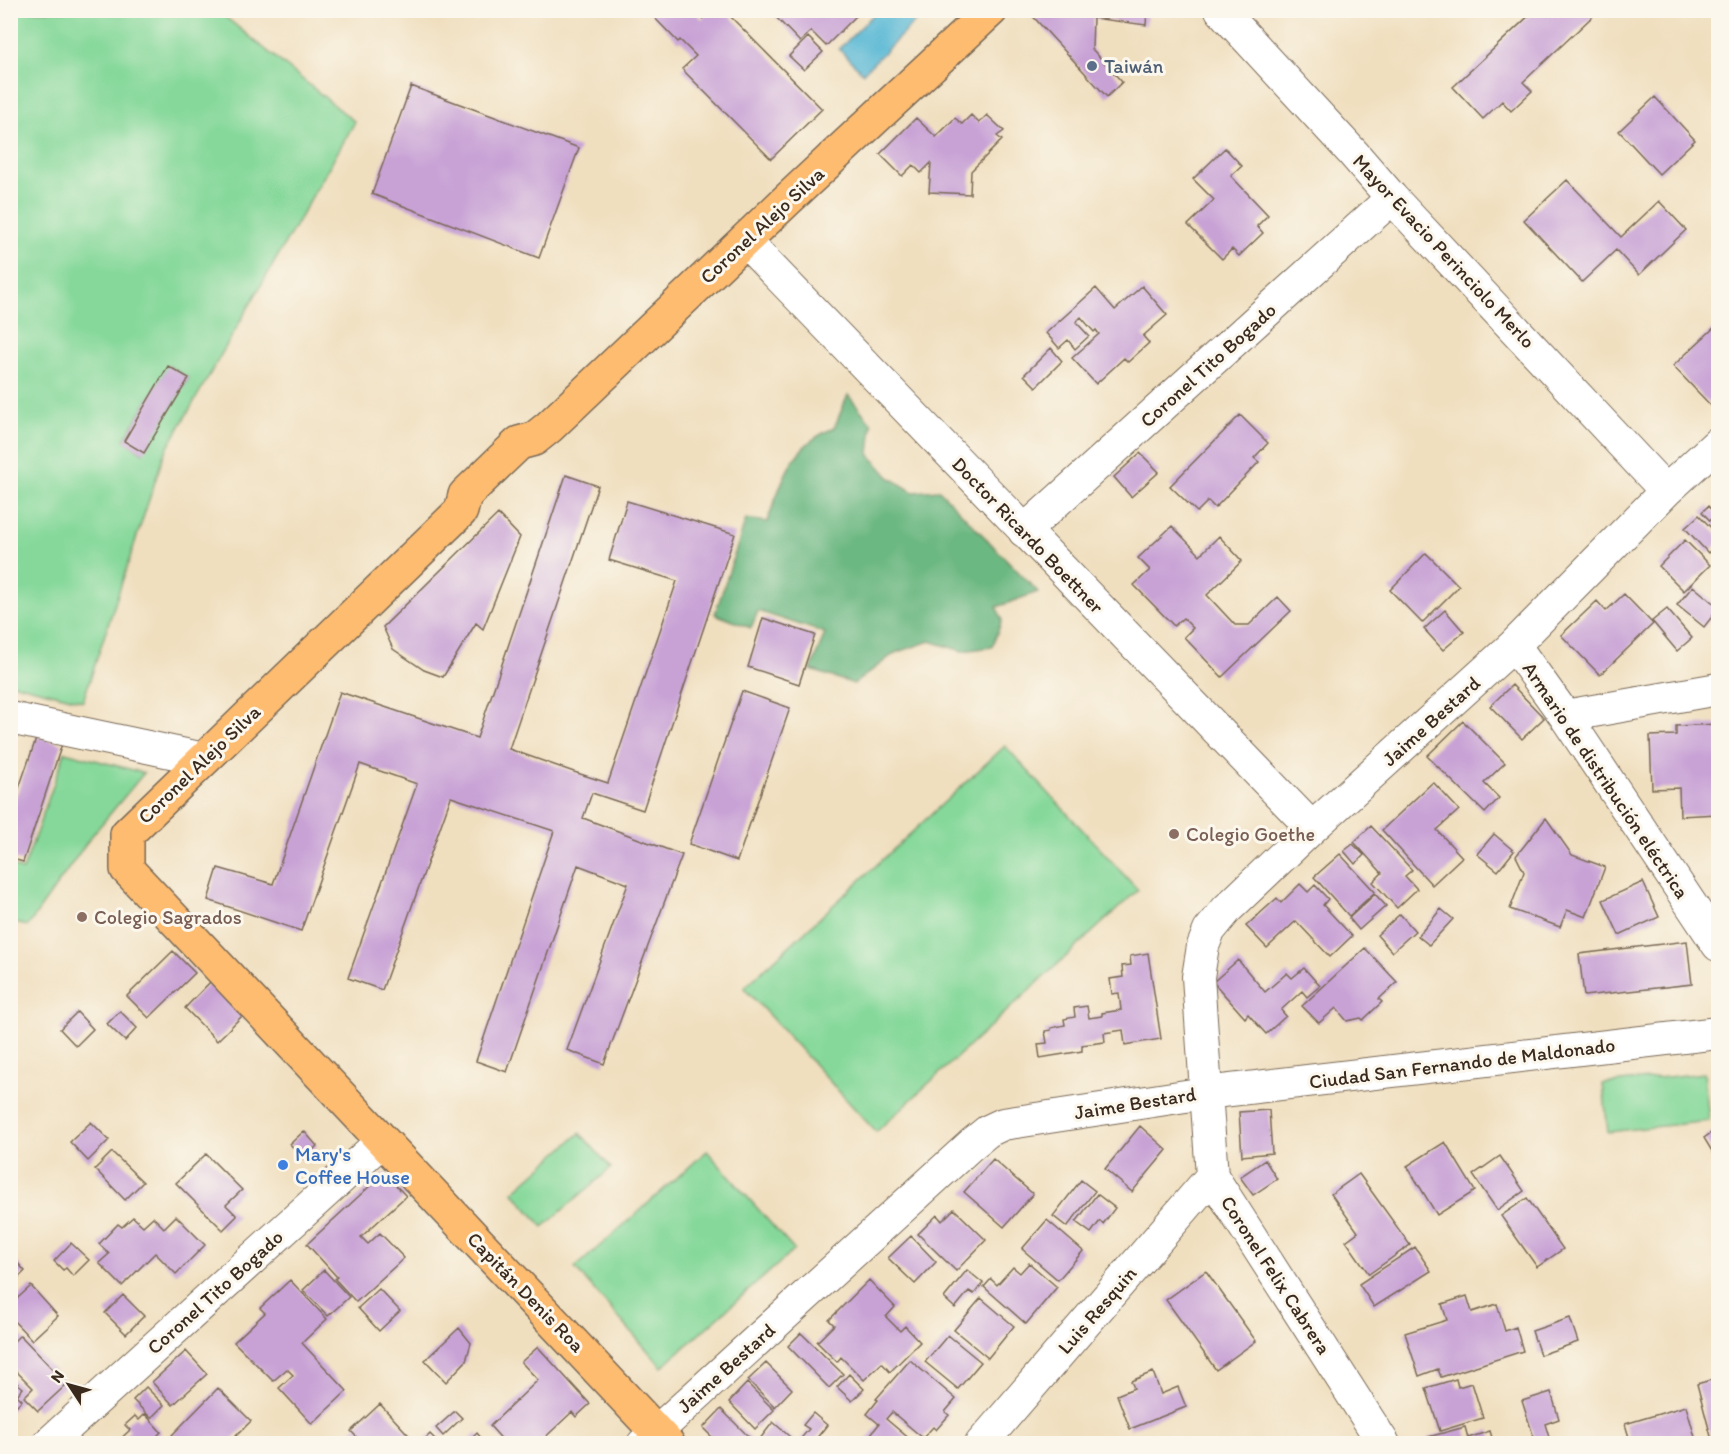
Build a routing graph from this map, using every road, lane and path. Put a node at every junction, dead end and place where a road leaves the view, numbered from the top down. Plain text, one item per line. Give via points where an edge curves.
1 (991, 10) edge
2 (1221, 10) edge
3 (1392, 198) junction
4 (745, 241) junction
5 (1719, 443) edge
6 (1666, 491) junction
7 (1024, 531) junction
8 (1514, 645) junction
9 (1719, 689) edge
10 (1565, 716) junction
11 (10, 718) edge
12 (204, 759) junction
13 (1312, 828) junction
14 (1719, 945) edge
15 (1719, 1033) edge
16 (1205, 1093) junction
17 (382, 1141) junction
18 (1212, 1176) junction
19 (656, 1439) edge
20 (48, 1443) edge
21 (981, 1443) edge
22 (1384, 1443) edge

1 - 4 main road, Coronel Alejo Silva
2 - 3 street, Mayor Evacio Perinciolo Merlo
3 - 6 street, Mayor Evacio Perinciolo Merlo
3 - 7 street, Coronel Tito Bogado
4 - 7 street, Doctor Ricardo Boettner
4 - 12 main road, Coronel Alejo Silva via 534,439 530,456 477,509 461,511
5 - 6 street, Jaime Bestard
6 - 8 street, Jaime Bestard
7 - 13 street, Doctor Ricardo Boettner
8 - 10 street, Armario de distribución eléctrica
8 - 13 street, Jaime Bestard
9 - 10 street
10 - 14 street, Armario de distribución eléctrica
11 - 12 street
12 - 17 main road, Coronel Alejo Silva via 127,834 127,869
13 - 16 street, Jaime Bestard via 1209,931 1198,977
15 - 16 street, Ciudad San Fernando de Maldonado
16 - 18 street, Coronel Felix Cabrera
16 - 19 street, Jaime Bestard via 1021,1120 988,1131
17 - 19 main road, Capitán Denis Roa
17 - 20 street, Coronel Tito Bogado
18 - 21 street, Luis Resquin
18 - 22 street, Coronel Felix Cabrera

